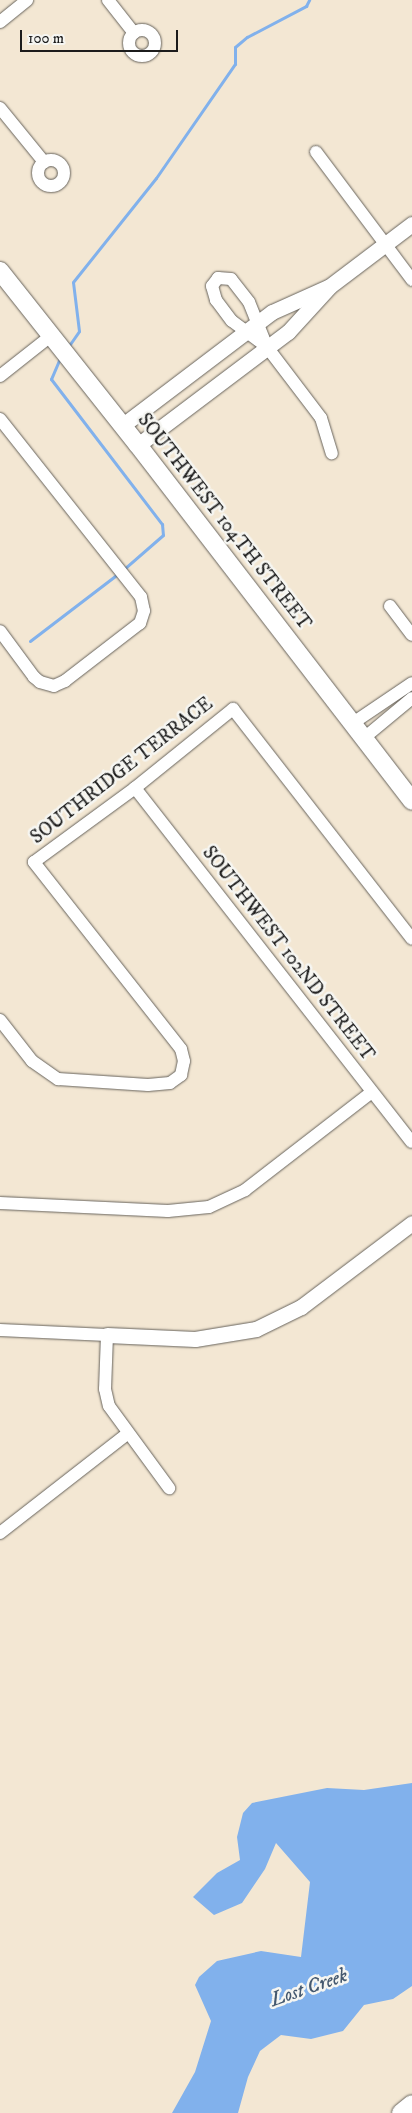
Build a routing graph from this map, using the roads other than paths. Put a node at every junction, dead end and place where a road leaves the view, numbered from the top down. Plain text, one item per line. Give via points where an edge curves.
1 (27, 0) edge
2 (108, 0) edge
3 (0, 22) edge
4 (134, 33) dead end
5 (0, 108) edge
6 (316, 152) dead end
7 (44, 162) dead end
8 (412, 224) edge
9 (385, 244) junction
10 (0, 270) edge
11 (412, 280) edge
12 (330, 286) junction
13 (259, 321) junction
14 (246, 332) junction
15 (56, 341) junction
16 (267, 347) junction
17 (0, 376) edge
18 (0, 419) edge
19 (123, 425) junction
20 (138, 445) junction
21 (332, 453) dead end
22 (390, 606) dead end
23 (0, 631) edge
24 (412, 635) edge
25 (412, 683) edge
26 (412, 698) edge
27 (353, 723) junction
28 (364, 738) junction
29 (135, 788) junction
30 (412, 801) edge
31 (412, 939) edge
32 (0, 1020) edge
33 (372, 1092) junction
34 (412, 1142) edge
35 (0, 1203) edge
36 (412, 1222) edge
37 (0, 1330) edge
38 (107, 1335) junction
39 (127, 1434) junction
40 (169, 1488) dead end
41 (0, 1533) edge
42 (412, 2104) edge
43 (401, 2113) edge

1 - 3 street
2 - 4 street
5 - 7 street
6 - 9 street
8 - 9 street
9 - 11 street
9 - 12 street
10 - 15 main road, SOUTHWEST 104TH STREET
12 - 13 street via 284,304
12 - 16 street via 297,325
13 - 14 street
13 - 14 street via 236,284 226,277 218,278 212,286 212,294 232,321
13 - 16 street
14 - 16 street
14 - 19 street
15 - 17 street
15 - 19 main road, SOUTHWEST 104TH STREET
16 - 20 street
16 - 21 street via 321,418
18 - 23 street via 140,597 144,611 140,623 65,681 46,685 34,677
19 - 20 main road, SOUTHWEST 104TH STREET
20 - 27 main road, SOUTHWEST 104TH STREET
22 - 24 street
25 - 27 street
26 - 28 street
27 - 28 main road, SOUTHWEST 104TH STREET
28 - 30 main road, SOUTHWEST 104TH STREET
29 - 31 street, SOUTHRIDGE TERRACE via 233,709
29 - 32 street, SOUTHRIDGE TERRACE via 34,862 181,1049 184,1064 178,1079 164,1084 139,1085 58,1079 32,1061
29 - 33 street, SOUTHWEST 102ND STREET
33 - 34 street, SOUTHWEST 102ND STREET
33 - 35 street via 245,1190 209,1207 168,1211
36 - 38 street via 302,1306 256,1329 195,1339
37 - 38 street
38 - 39 street via 107,1400
39 - 40 street
39 - 41 street
42 - 43 main road

